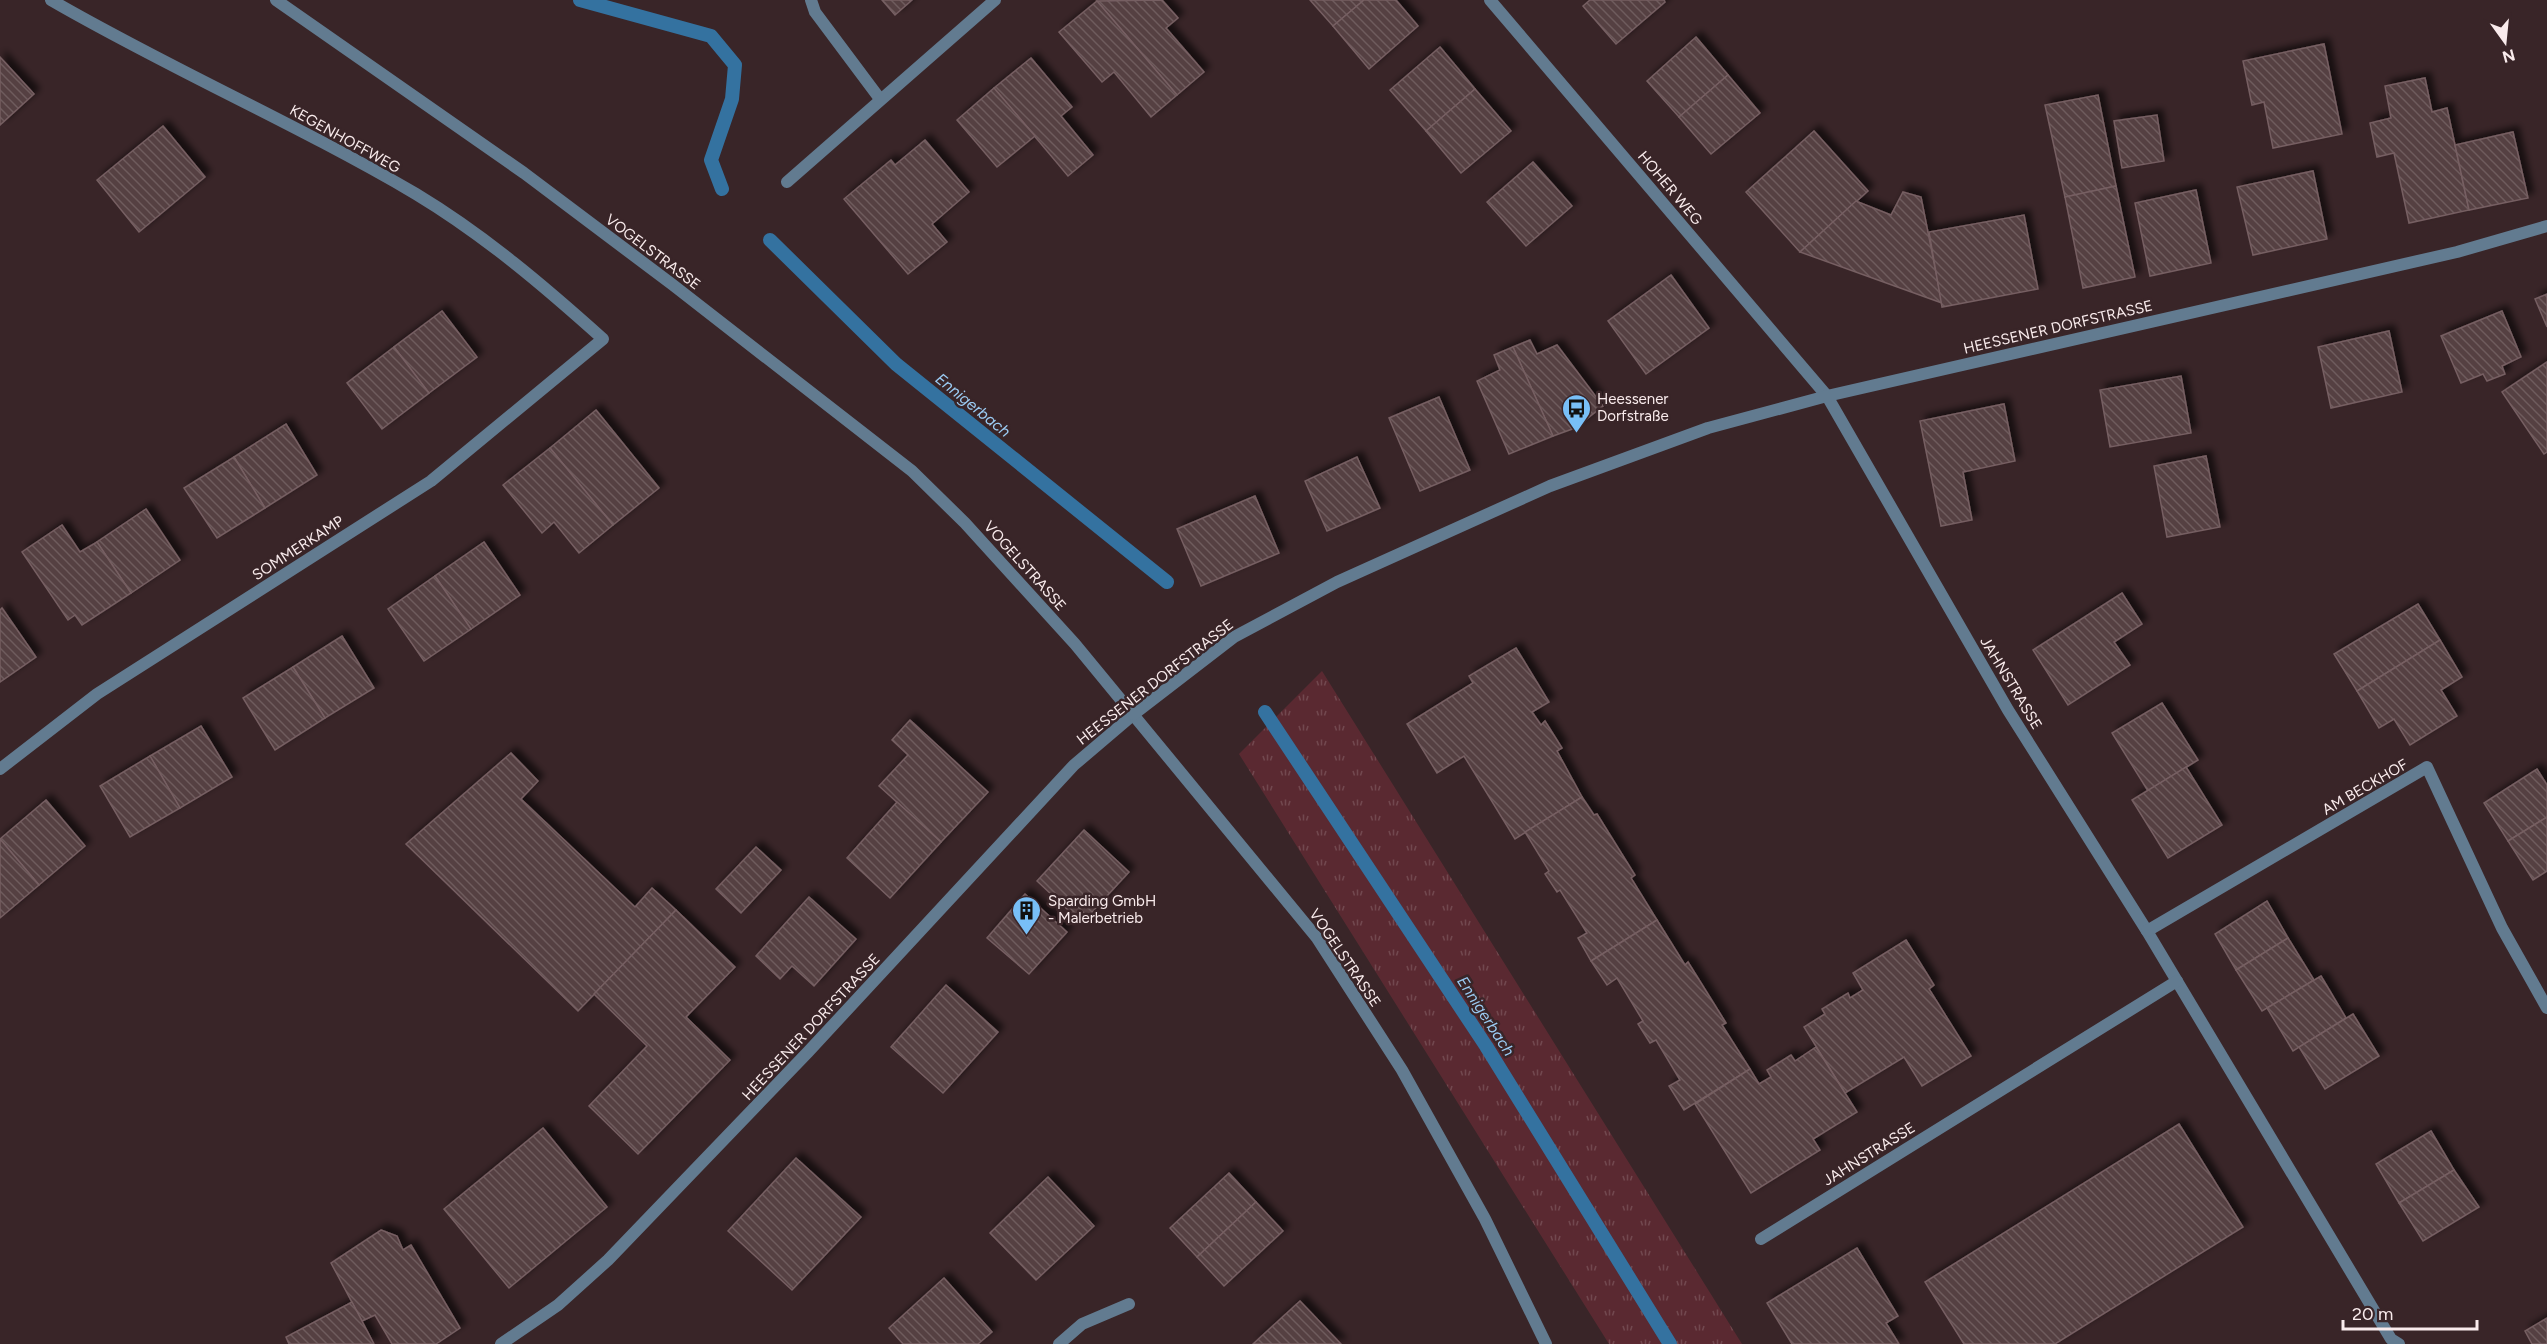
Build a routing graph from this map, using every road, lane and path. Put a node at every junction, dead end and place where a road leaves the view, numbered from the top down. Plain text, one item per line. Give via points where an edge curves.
1 (51, 0) edge
2 (276, 0) edge
3 (811, 0) edge
4 (995, 0) edge
5 (1490, 0) edge
6 (880, 99) junction
7 (786, 182) dead end
8 (2547, 226) edge
9 (603, 339) joint
10 (1827, 396) junction
11 (1134, 714) junction
12 (0, 769) edge
13 (2147, 931) junction
14 (2177, 981) junction
15 (2547, 1008) edge
16 (1761, 1239) dead end
17 (1129, 1304) dead end
18 (501, 1344) edge
19 (1059, 1344) edge
20 (1546, 1344) edge
21 (2398, 1344) edge

1 - 9 street, KEGENHOFFWEG via 417,195 523,269
2 - 11 street, VOGELSTRASSE via 524,173 912,471 1015,576
3 - 6 street via 815,12
4 - 6 street
5 - 10 street, HOHER WEG
6 - 7 street
8 - 10 street, HEESSENER DORFSTRASSE via 2457,252
9 - 12 street, SOMMERKAMP via 431,481 97,694
10 - 11 street, HEESSENER DORFSTRASSE via 1708,428 1560,482 1454,528 1337,582 1234,637
10 - 13 street, JAHNSTRASSE via 2008,710
11 - 18 street, HEESSENER DORFSTRASSE via 1074,765 808,1052 608,1260 558,1305
11 - 20 street, VOGELSTRASSE via 1317,938 1402,1070 1485,1219
13 - 14 street, JAHNSTRASSE
13 - 15 street, AM BECKHOF via 2427,767 2502,928
14 - 16 street, JAHNSTRASSE
14 - 21 street, JAHNSTRASSE via 2391,1339
17 - 19 street via 1082,1324

